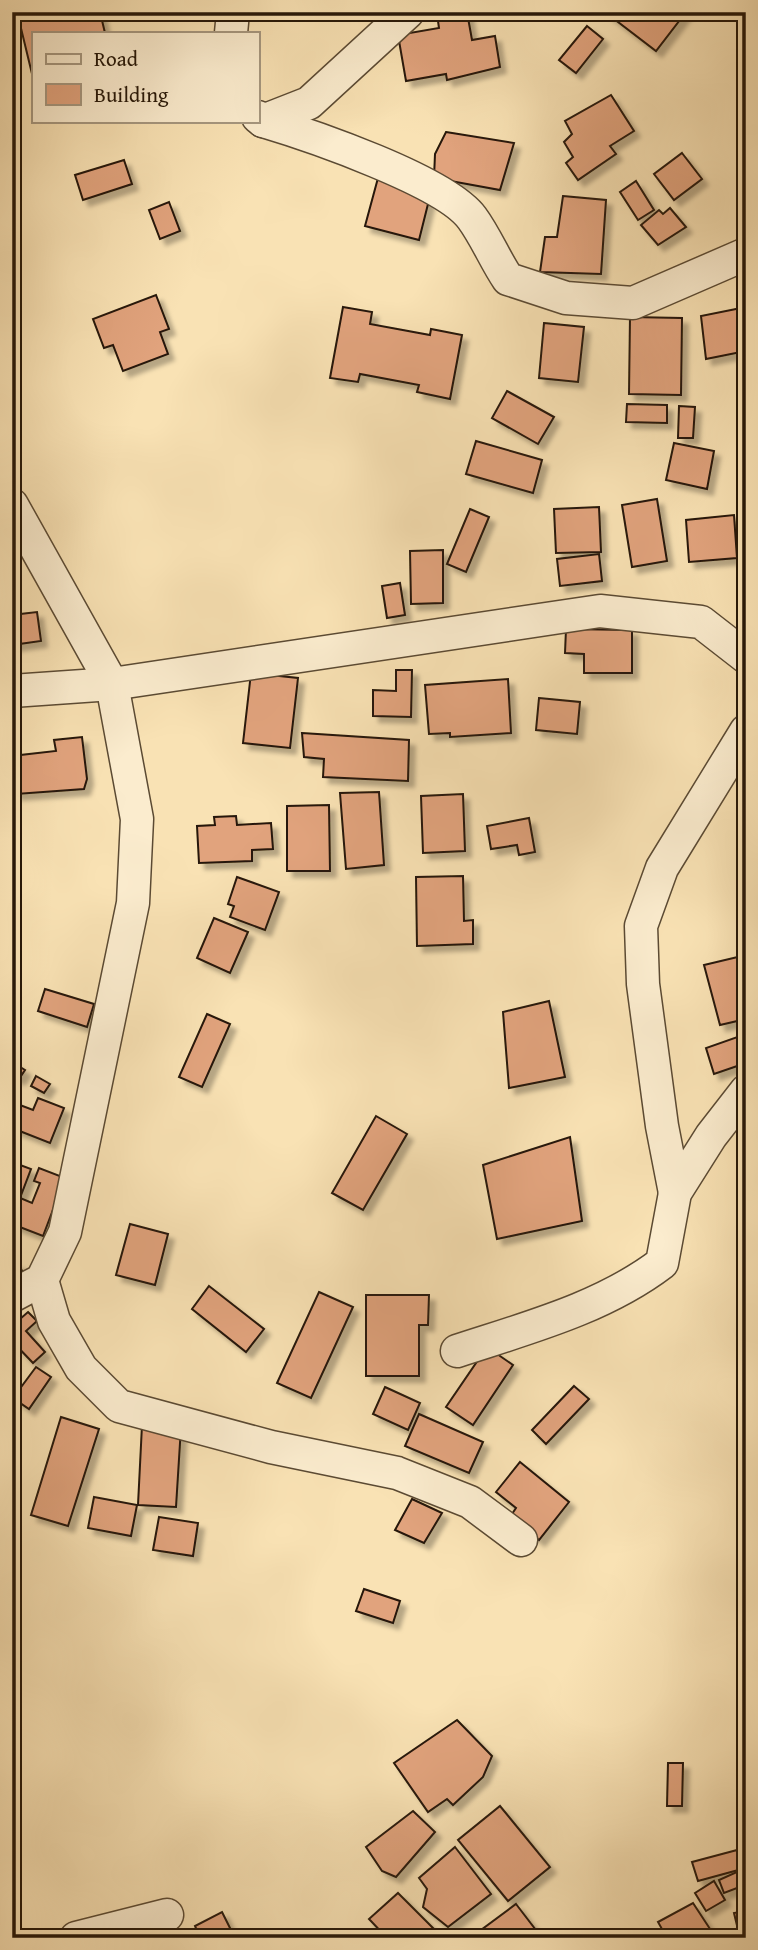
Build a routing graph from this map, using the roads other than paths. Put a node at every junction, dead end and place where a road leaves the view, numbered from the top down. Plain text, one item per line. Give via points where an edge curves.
1 (233, 12) edge
2 (408, 12) edge
3 (231, 32) edge
4 (260, 118) edge
5 (746, 254) edge
6 (12, 505) edge
7 (746, 657) edge
8 (112, 684) junction
9 (12, 691) edge
10 (746, 731) edge
11 (746, 1091) edge
12 (675, 1193) junction
13 (42, 1280) junction
14 (12, 1296) edge
15 (457, 1351) dead end
16 (521, 1539) dead end
17 (167, 1915) dead end
18 (76, 1938) edge

1 - 3 street
2 - 4 street via 309,103
4 - 5 street via 312,135 452,200 472,218 508,279 566,298 633,303
6 - 8 street
7 - 8 street via 701,622 600,611
8 - 9 street
8 - 13 street via 137,819 134,904 75,1193 65,1232
10 - 12 street via 662,868 641,926 643,984
11 - 12 street
12 - 15 street via 662,1263 637,1282 558,1317
13 - 14 street
13 - 16 street via 54,1321 81,1368 120,1406 271,1447 397,1473 470,1502
17 - 18 street

